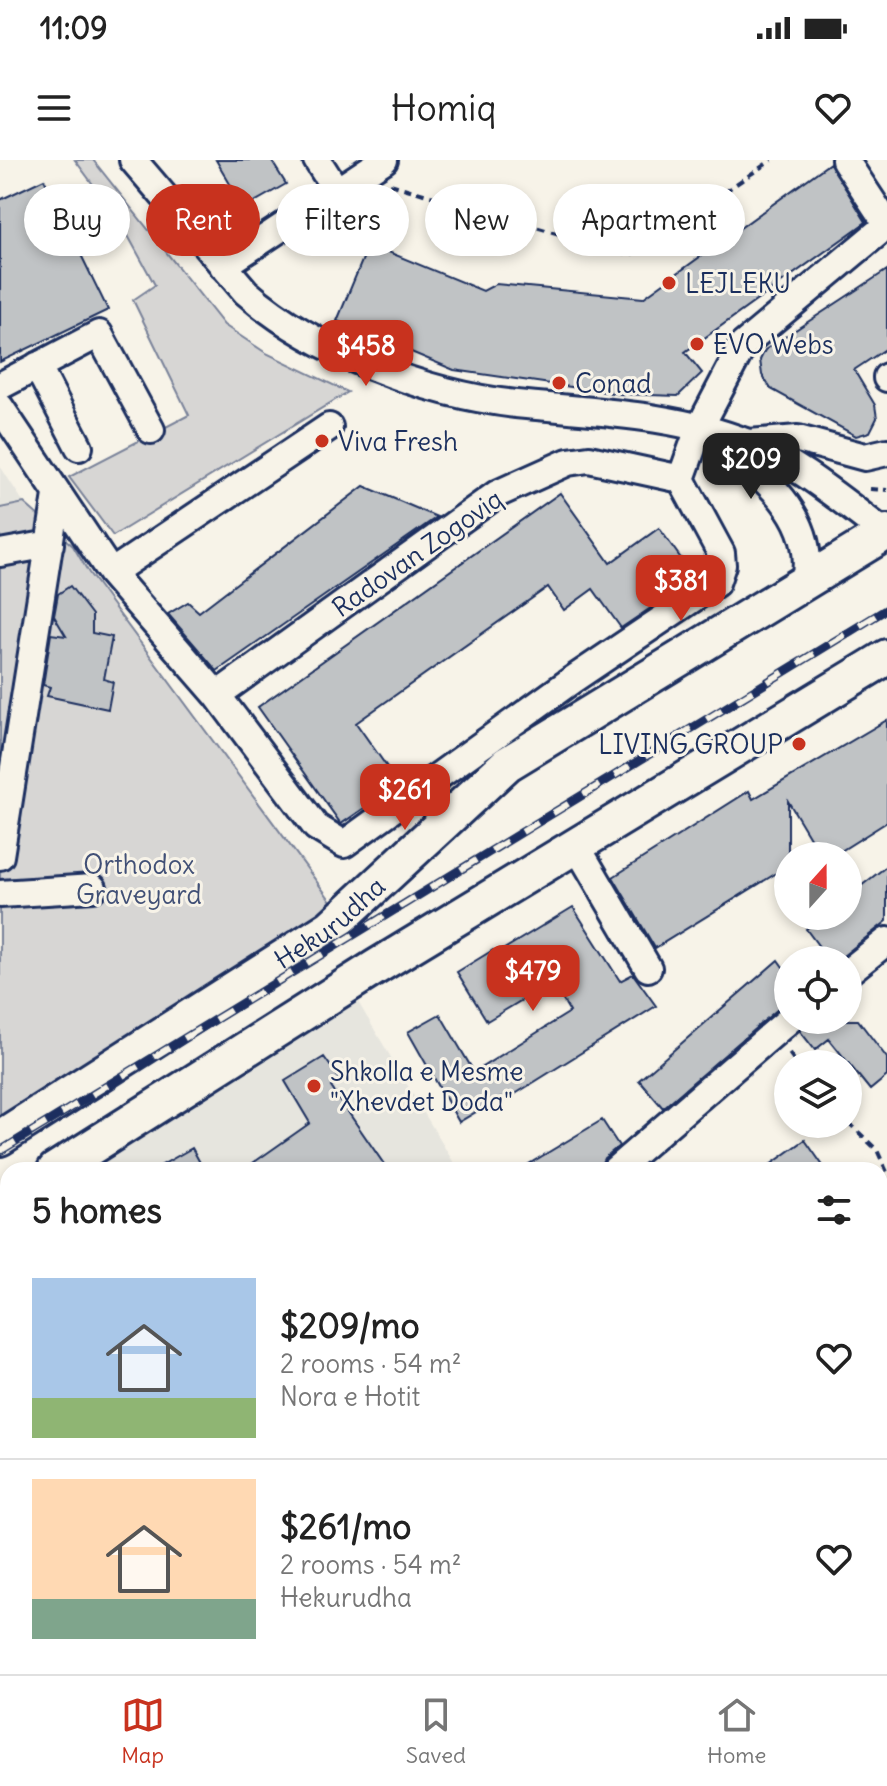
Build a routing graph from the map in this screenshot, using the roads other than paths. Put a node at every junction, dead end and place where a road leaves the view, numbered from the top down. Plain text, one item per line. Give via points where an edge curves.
1 (133, 160) edge
2 (317, 160) edge
3 (384, 160) edge
4 (845, 160) edge
5 (332, 184) edge
6 (346, 184) edge
7 (887, 225) edge
8 (276, 230) edge
9 (223, 266) junction
10 (37, 366) junction
11 (0, 386) edge
12 (0, 407) edge
13 (329, 427) dead end
14 (699, 429) junction
15 (151, 430) dead end
16 (749, 443) junction
17 (79, 447) dead end
18 (887, 452) edge
19 (681, 479) junction
20 (57, 495) junction
21 (886, 532) edge
22 (50, 544) junction
23 (0, 553) edge
24 (111, 573) junction
25 (805, 581) junction
26 (887, 657) edge
27 (217, 695) junction
28 (576, 845) junction
29 (0, 856) edge
30 (93, 888) dead end
31 (0, 894) edge
32 (887, 941) edge
33 (862, 961) edge
34 (648, 968) dead end
35 (774, 1033) edge
36 (0, 1138) edge
37 (68, 1162) edge
38 (624, 1162) edge

1 - 9 street
2 - 5 street
3 - 6 street
4 - 7 street
7 - 14 street via 743,345
8 - 9 street
9 - 14 street via 267,310 320,344 425,384 513,403 605,410
10 - 11 street
10 - 15 street via 99,334
10 - 17 street
12 - 20 street
13 - 24 street
14 - 16 street
14 - 19 street
14 - 25 street via 775,488 804,541
16 - 18 street via 798,439 865,457
16 - 21 street
19 - 27 street, Radovan Zogoviq via 589,459 568,462 497,494
19 - 27 street via 721,553 716,583 344,844 316,827
20 - 22 street
20 - 24 street
21 - 25 main road, Hekurudha
22 - 23 street
22 - 29 street
24 - 27 street
25 - 36 main road, Hekurudha via 507,764 331,927
26 - 28 main road
28 - 34 street
28 - 37 main road
30 - 31 street
32 - 33 street
35 - 38 street

